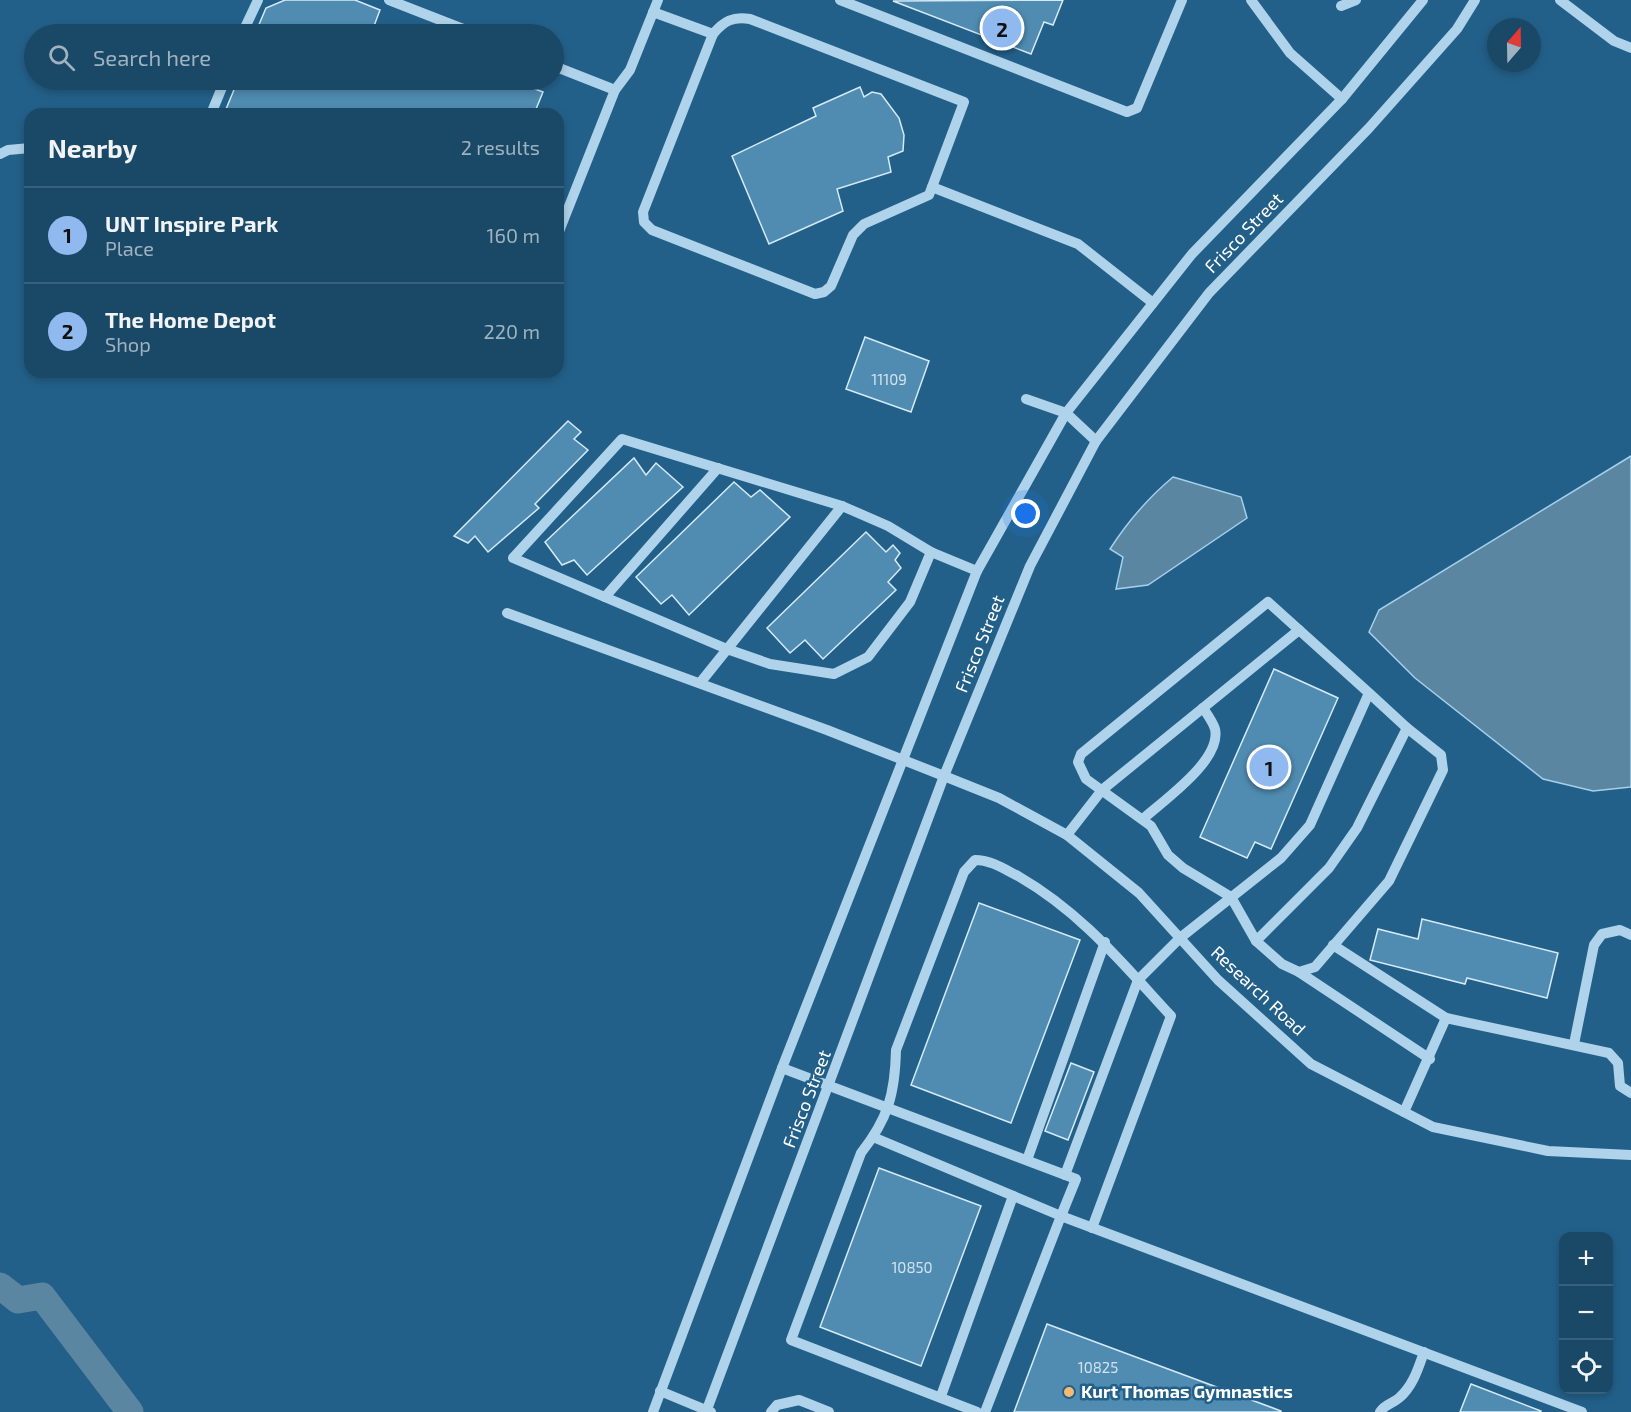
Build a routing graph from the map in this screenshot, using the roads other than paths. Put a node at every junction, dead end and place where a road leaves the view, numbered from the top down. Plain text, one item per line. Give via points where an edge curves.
1 (258, 0) edge
2 (389, 0) edge
3 (658, 0) edge
4 (840, 0) edge
5 (1182, 0) edge
6 (1251, 0) edge
7 (1356, 0) edge
8 (1423, 0) edge
9 (1475, 0) edge
10 (1560, 0) edge
11 (1341, 6) dead end
12 (653, 12) junction
13 (247, 24) edge
14 (450, 24) edge
15 (713, 34) junction
16 (1631, 48) edge
17 (564, 70) edge
18 (221, 90) edge
19 (615, 90) junction
20 (1342, 99) junction
21 (213, 108) edge
22 (24, 149) edge
23 (0, 154) edge
24 (932, 187) junction
25 (564, 219) edge
26 (1153, 303) junction
27 (1026, 399) dead end
28 (1066, 413) junction
29 (1096, 441) junction
30 (718, 468) junction
31 (842, 506) junction
32 (931, 552) junction
33 (977, 571) junction
34 (605, 597) junction
35 (507, 613) dead end
36 (1299, 630) junction
37 (727, 649) junction
38 (700, 683) junction
39 (1369, 693) junction
40 (1203, 708) junction
41 (1407, 728) junction
42 (903, 761) junction
43 (944, 776) junction
44 (1102, 790) junction
45 (1143, 819) junction
46 (1067, 835) junction
47 (1231, 897) junction
48 (1631, 935) edge
49 (1180, 938) junction
50 (1256, 941) junction
51 (1105, 942) junction
52 (1334, 945) junction
53 (1299, 972) junction
54 (1138, 980) junction
55 (1446, 1018) junction
56 (1574, 1044) junction
57 (1430, 1059) junction
58 (782, 1068) junction
59 (830, 1086) junction
60 (1631, 1093) edge
61 (888, 1108) junction
62 (1404, 1112) junction
63 (873, 1137) junction
64 (1631, 1155) edge
65 (1026, 1160) junction
66 (1065, 1175) junction
67 (1013, 1196) junction
68 (1061, 1216) junction
69 (1092, 1228) junction
70 (1424, 1352) junction
71 (660, 1391) junction
72 (941, 1396) junction
73 (708, 1411) edge
74 (1577, 1411) edge
75 (652, 1412) edge
76 (771, 1412) edge
77 (829, 1412) edge
78 (978, 1412) edge
79 (986, 1412) edge
80 (1380, 1412) edge

1 - 13 street
2 - 14 street
3 - 12 street
4 - 5 street via 1127,112 1137,108
6 - 20 street via 1290,53
7 - 11 street
8 - 20 street, Frisco Street
9 - 29 street, Frisco Street via 1458,29 1369,128 1209,293
10 - 16 street via 1614,41
12 - 15 street
12 - 19 street via 630,70
15 - 24 street via 723,23 737,17 750,19 964,102
15 - 24 street via 643,212 644,222 652,230 814,294 831,286 853,235 864,224 929,195
17 - 19 street
18 - 21 street
19 - 25 street
20 - 26 street, Frisco Street via 1192,254
22 - 23 street
24 - 26 street via 1078,244
26 - 28 street, Frisco Street
27 - 28 street
28 - 29 street
28 - 33 street, Frisco Street
29 - 43 street, Frisco Street via 1030,566
30 - 31 street
30 - 34 street
30 - 34 street via 621,439 513,558
31 - 32 street via 888,526
31 - 37 street
32 - 33 street
32 - 37 street via 910,602 868,657 834,674 770,664
33 - 42 street, Frisco Street
34 - 37 street
35 - 38 street, Research Road
36 - 39 street
36 - 40 street
36 - 44 street via 1268,602 1096,740 1078,762 1086,779
37 - 38 street
38 - 42 street, Research Road
39 - 41 street
39 - 47 street via 1310,825 1281,858
40 - 44 street
40 - 45 street via 1215,728 1212,749 1203,765
41 - 50 street via 1357,828 1329,868
41 - 52 street via 1441,755 1443,770 1389,881
42 - 43 street, Research Road
42 - 58 street, Frisco Street
43 - 46 street, Research Road via 999,798
43 - 59 street, Frisco Street
44 - 45 street
44 - 46 street
45 - 47 street via 1168,855
46 - 49 street, Research Road via 1139,893
47 - 49 street
47 - 50 street
48 - 56 street via 1620,930 1602,934 1594,945
49 - 54 street
49 - 62 street, Research Road via 1218,980 1311,1064
50 - 53 street via 1282,964
51 - 54 street
51 - 61 street via 1041,890 996,864 981,860 969,863 896,1050 896,1081
51 - 65 street
52 - 53 street via 1315,968
52 - 55 street
53 - 57 street
54 - 66 street
54 - 69 street via 1171,1016
55 - 56 street
55 - 57 street
56 - 60 street via 1608,1053 1618,1063 1620,1086
57 - 62 street
58 - 59 street
58 - 71 street, Frisco Street
59 - 61 street
59 - 73 street, Frisco Street
61 - 63 street
61 - 65 street
62 - 64 street, Research Road via 1433,1127 1496,1142 1548,1151
63 - 67 street
63 - 72 street via 861,1154 791,1340
65 - 66 street
66 - 68 street via 1076,1179
67 - 68 street
67 - 72 street
68 - 69 street
68 - 79 street
69 - 70 street
70 - 74 street
70 - 80 street via 1414,1379 1398,1399
71 - 73 street
71 - 75 street, Frisco Street
72 - 78 street
76 - 77 street via 777,1405 799,1400

